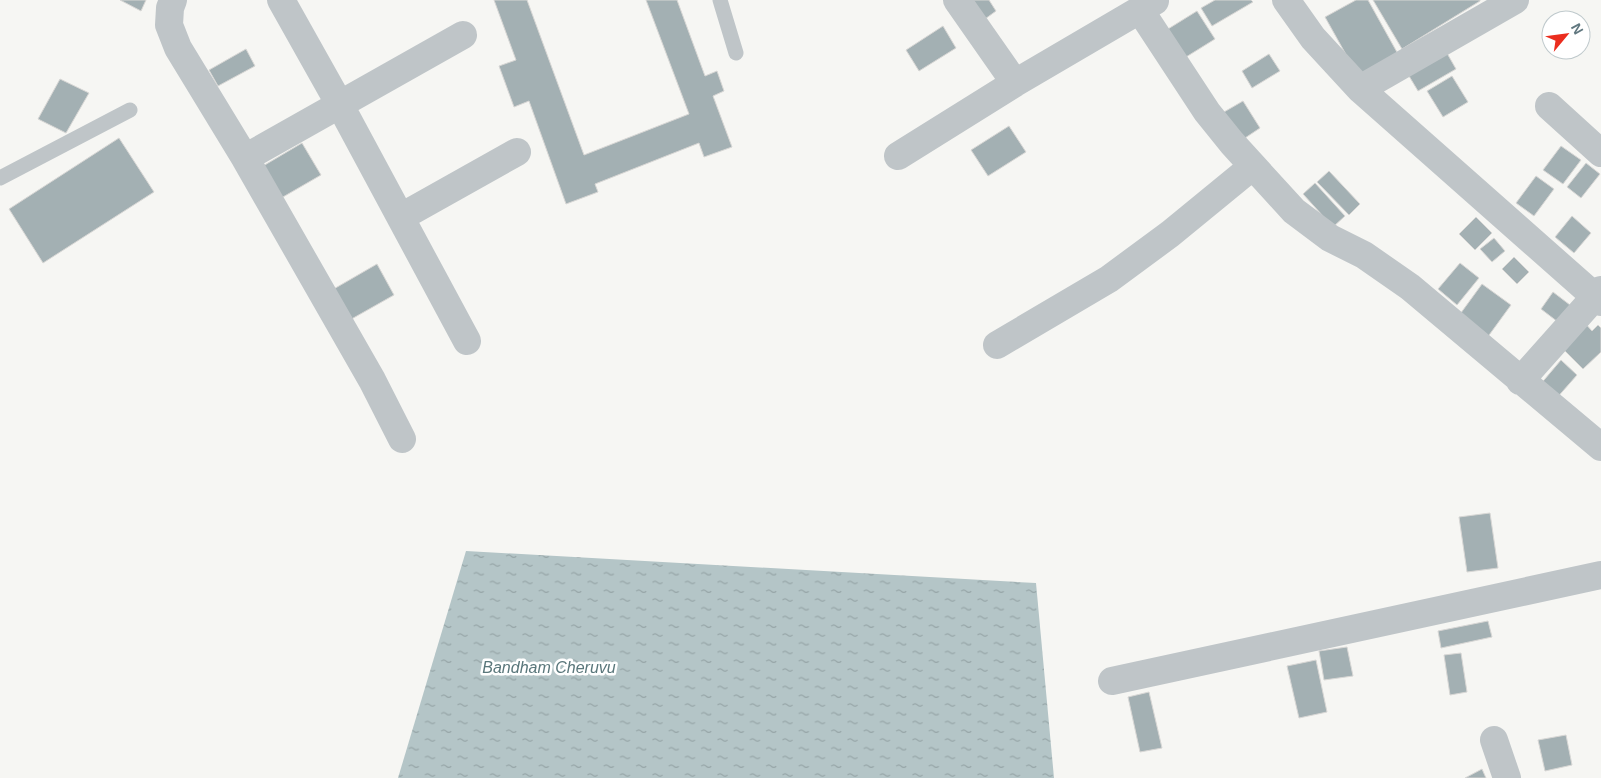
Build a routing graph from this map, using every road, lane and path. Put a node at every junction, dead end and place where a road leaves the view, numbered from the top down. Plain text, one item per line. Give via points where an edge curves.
1 (173, 0) edge
2 (281, 0) edge
3 (720, 0) edge
4 (957, 0) edge
5 (1286, 0) edge
6 (1515, 0) edge
7 (1133, 7) edge
8 (463, 35) dead end
9 (736, 53) dead end
10 (1015, 82) junction
11 (1360, 89) junction
12 (340, 105) junction
13 (1549, 106) dead end
14 (130, 110) dead end
15 (517, 152) dead end
16 (1601, 153) edge
17 (898, 156) dead end
18 (245, 158) junction
19 (1253, 166) junction
20 (0, 178) edge
21 (401, 217) junction
22 (1599, 296) edge
23 (467, 341) dead end
24 (997, 345) dead end
25 (1520, 381) junction
26 (402, 439) dead end
27 (1601, 447) edge
28 (1601, 575) edge
29 (1112, 681) dead end
30 (1494, 740) dead end
31 (1507, 778) edge

1 - 18 street via 170,25 178,48
2 - 12 street
3 - 9 lane
4 - 10 street
5 - 11 street via 1313,38
6 - 11 street
7 - 10 street
7 - 19 street via 1207,112
8 - 12 street
10 - 17 street
11 - 22 street
12 - 18 street
12 - 21 street
13 - 16 street
14 - 20 lane
15 - 21 street
18 - 26 street via 372,380
19 - 24 street via 1109,279
19 - 25 street via 1294,211 1330,238 1364,255 1410,287
21 - 23 street
22 - 25 street
25 - 27 street
28 - 29 street
30 - 31 street

